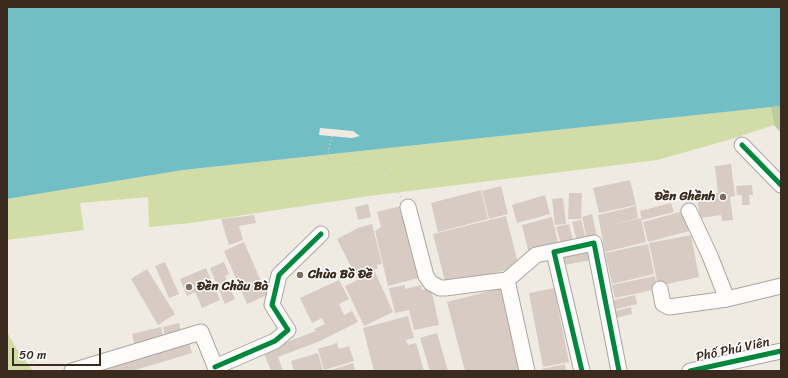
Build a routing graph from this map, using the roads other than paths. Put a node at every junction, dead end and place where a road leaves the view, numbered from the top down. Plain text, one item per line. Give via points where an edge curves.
1 (742, 145) dead end
2 (781, 186) edge
3 (408, 207) road end
4 (689, 211) dead end
5 (321, 234) dead end
6 (554, 252) junction
7 (507, 280) junction
8 (781, 286) edge
9 (660, 289) dead end
10 (727, 299) junction
11 (781, 351) edge
12 (216, 369) edge
13 (72, 371) edge
14 (527, 371) edge
15 (582, 371) edge
16 (620, 371) edge
17 (690, 371) edge

1 - 2 street
3 - 7 street via 426,276 431,283 445,288
4 - 10 street
5 - 12 street via 279,276 272,305 288,330 275,341
6 - 7 street via 536,255
6 - 15 street
6 - 16 street via 594,243
7 - 14 street
8 - 10 street
9 - 10 street via 663,304 669,307
11 - 17 street, Phố Phú Viên
12 - 13 street via 201,332

